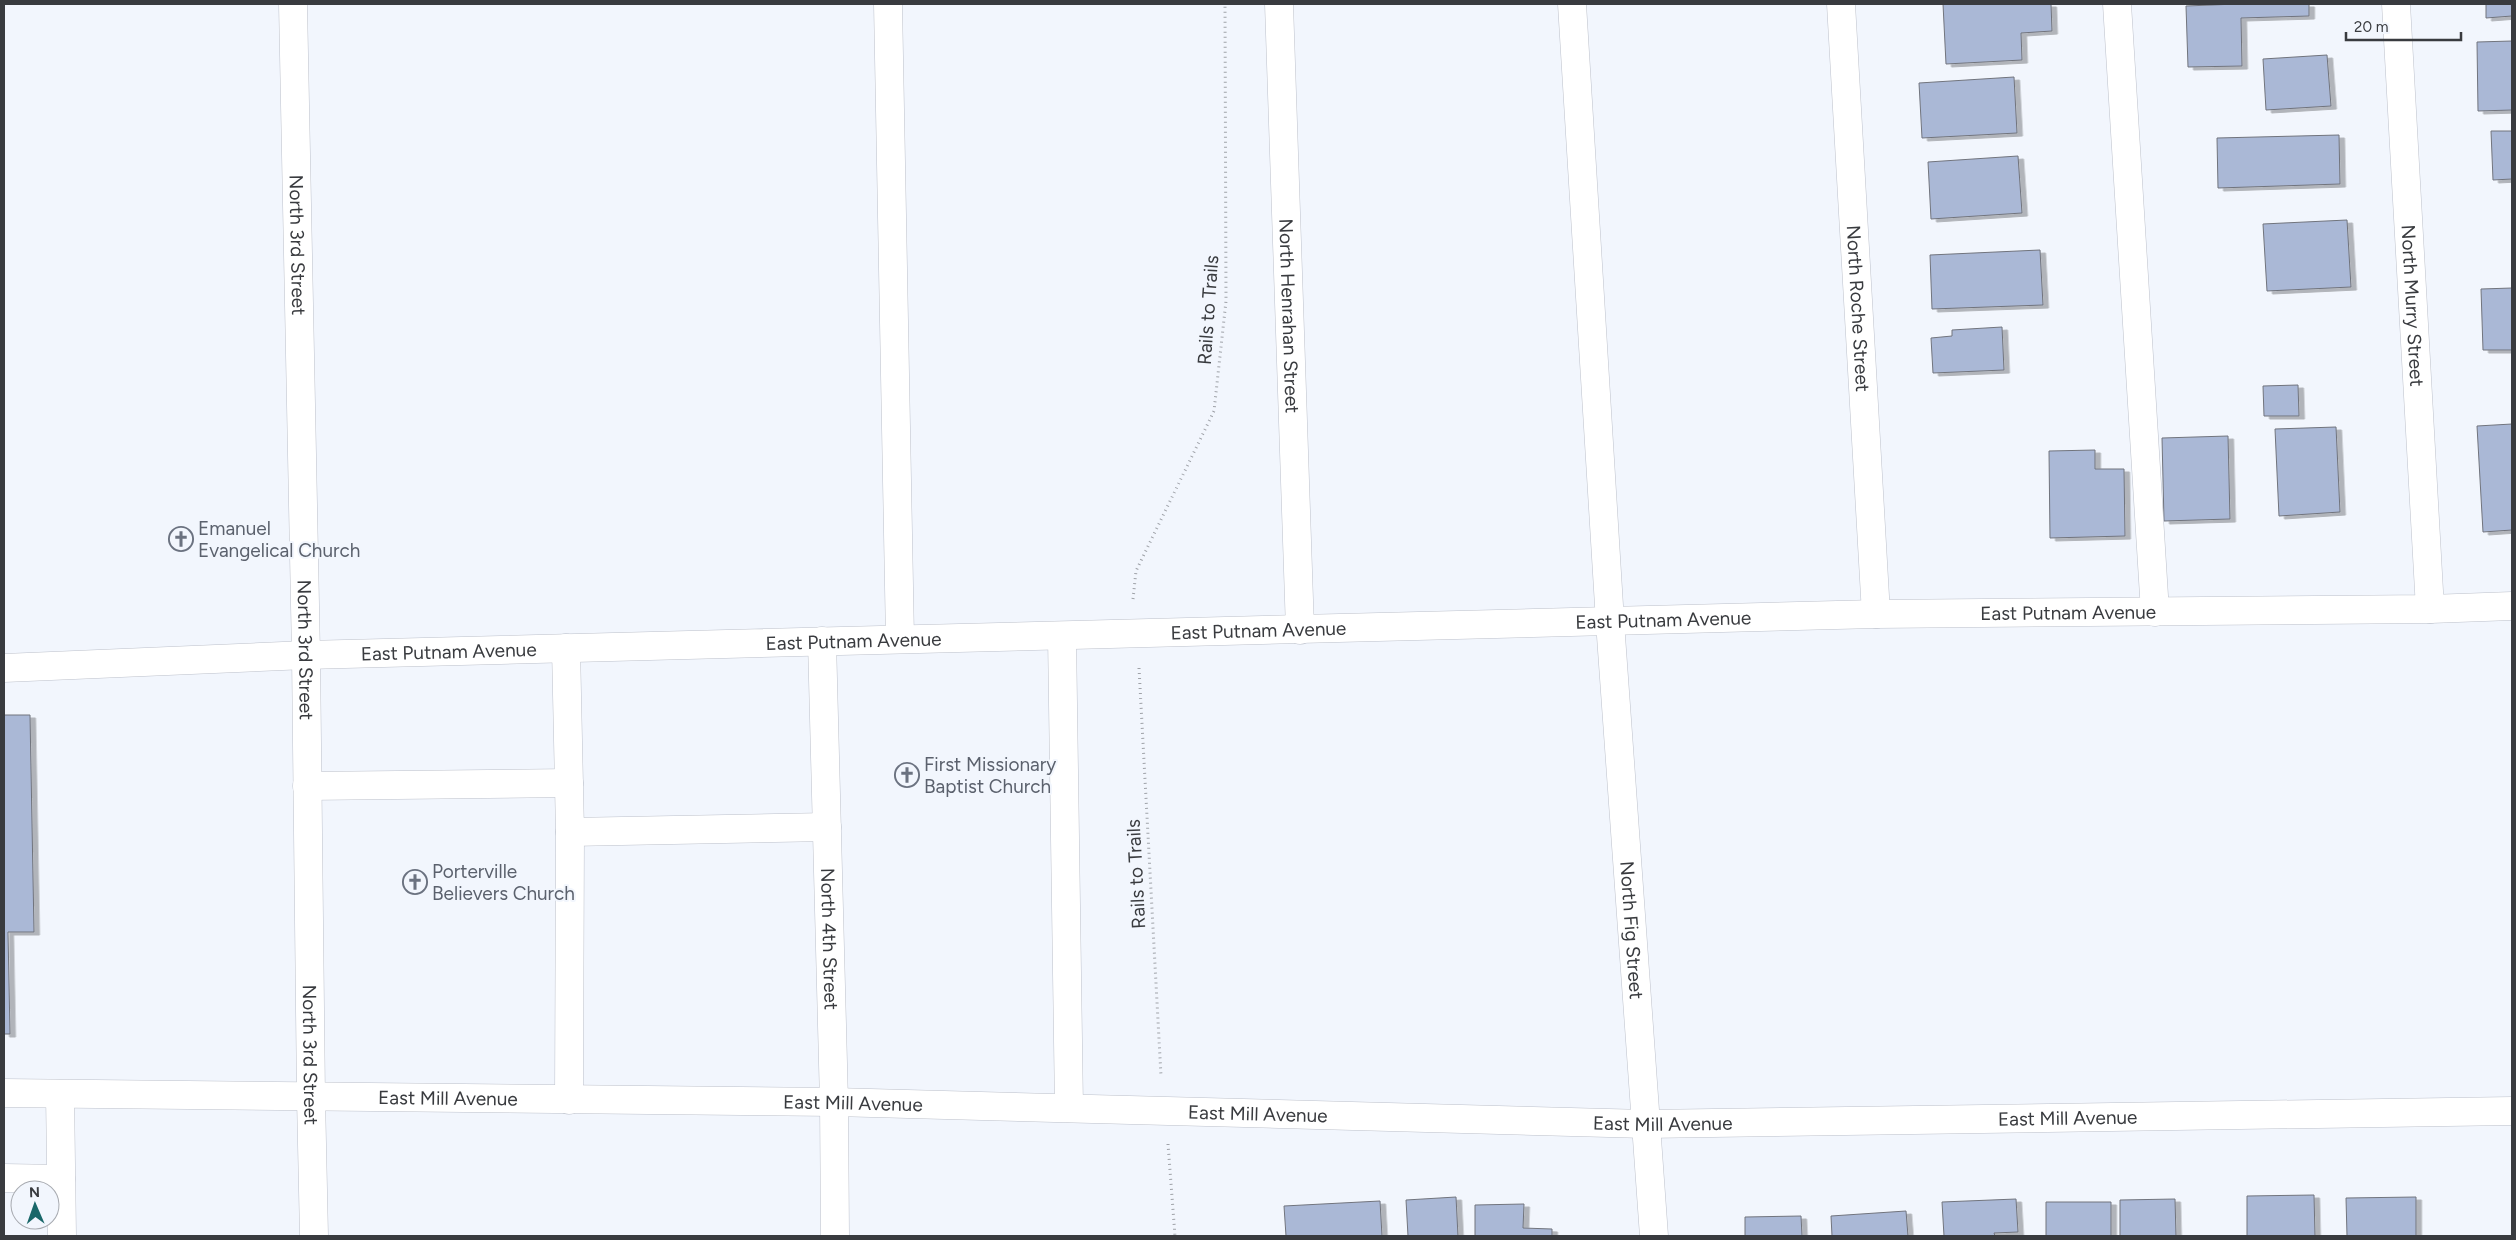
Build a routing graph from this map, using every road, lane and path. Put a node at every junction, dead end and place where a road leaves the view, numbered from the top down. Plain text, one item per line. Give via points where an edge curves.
1 (292, 4) edge
2 (888, 4) edge
3 (1225, 4) edge
4 (1278, 4) edge
5 (1572, 4) edge
6 (1841, 4) edge
7 (2117, 4) edge
8 (2396, 4) edge
9 (1133, 600) dead end
10 (2512, 606) edge
11 (2430, 609) junction
12 (2155, 612) junction
13 (1876, 614) junction
14 (1610, 622) junction
15 (1300, 630) junction
16 (1062, 636) junction
17 (900, 639) junction
18 (822, 641) junction
19 (566, 648) junction
20 (306, 655) junction
21 (4, 668) edge
22 (1140, 679) dead end
23 (569, 783) junction
24 (307, 786) junction
25 (827, 827) junction
26 (570, 832) junction
27 (1160, 1067) dead end
28 (4, 1093) edge
29 (60, 1094) junction
30 (311, 1098) junction
31 (569, 1100) junction
32 (834, 1102) junction
33 (1070, 1108) junction
34 (2512, 1111) edge
35 (1646, 1124) junction
36 (1168, 1146) dead end
37 (4, 1178) edge
38 (61, 1179) junction
39 (62, 1236) edge
40 (314, 1236) edge
41 (835, 1236) edge
42 (1175, 1236) edge
43 (1654, 1236) edge

1 - 20 street, North 3rd Street
2 - 17 street
3 - 9 path, Rails to Trails via 1226,301 1214,411 1136,571
4 - 15 street, North Henrahan Street
5 - 14 street, North Fig Street
6 - 13 street, North Roche Street
7 - 12 street
8 - 11 street, North Murry Street
10 - 11 street, East Putnam Avenue
11 - 12 street, East Putnam Avenue
12 - 13 street, East Putnam Avenue
13 - 14 street, East Putnam Avenue
14 - 15 street, East Putnam Avenue
14 - 35 street, North Fig Street
15 - 16 street, East Putnam Avenue
16 - 17 street, East Putnam Avenue
16 - 33 street
17 - 18 street, East Putnam Avenue
18 - 19 street, East Putnam Avenue
18 - 25 street, North 4th Street
19 - 20 street, East Putnam Avenue
19 - 23 street
20 - 21 street, East Putnam Avenue
20 - 24 street, North 3rd Street
22 - 27 path, Rails to Trails
23 - 24 street
23 - 26 street
24 - 30 street, North 3rd Street
25 - 26 street
25 - 32 street, North 4th Street
26 - 31 street
28 - 29 street, East Mill Avenue
29 - 30 street, East Mill Avenue
29 - 38 street
30 - 31 street, East Mill Avenue
30 - 40 street, North 3rd Street
31 - 32 street, East Mill Avenue
32 - 33 street, East Mill Avenue
32 - 41 street, North 4th Street
33 - 35 street, East Mill Avenue
34 - 35 street, East Mill Avenue
35 - 43 street, North Fig Street
36 - 42 path
37 - 38 street
38 - 39 street

